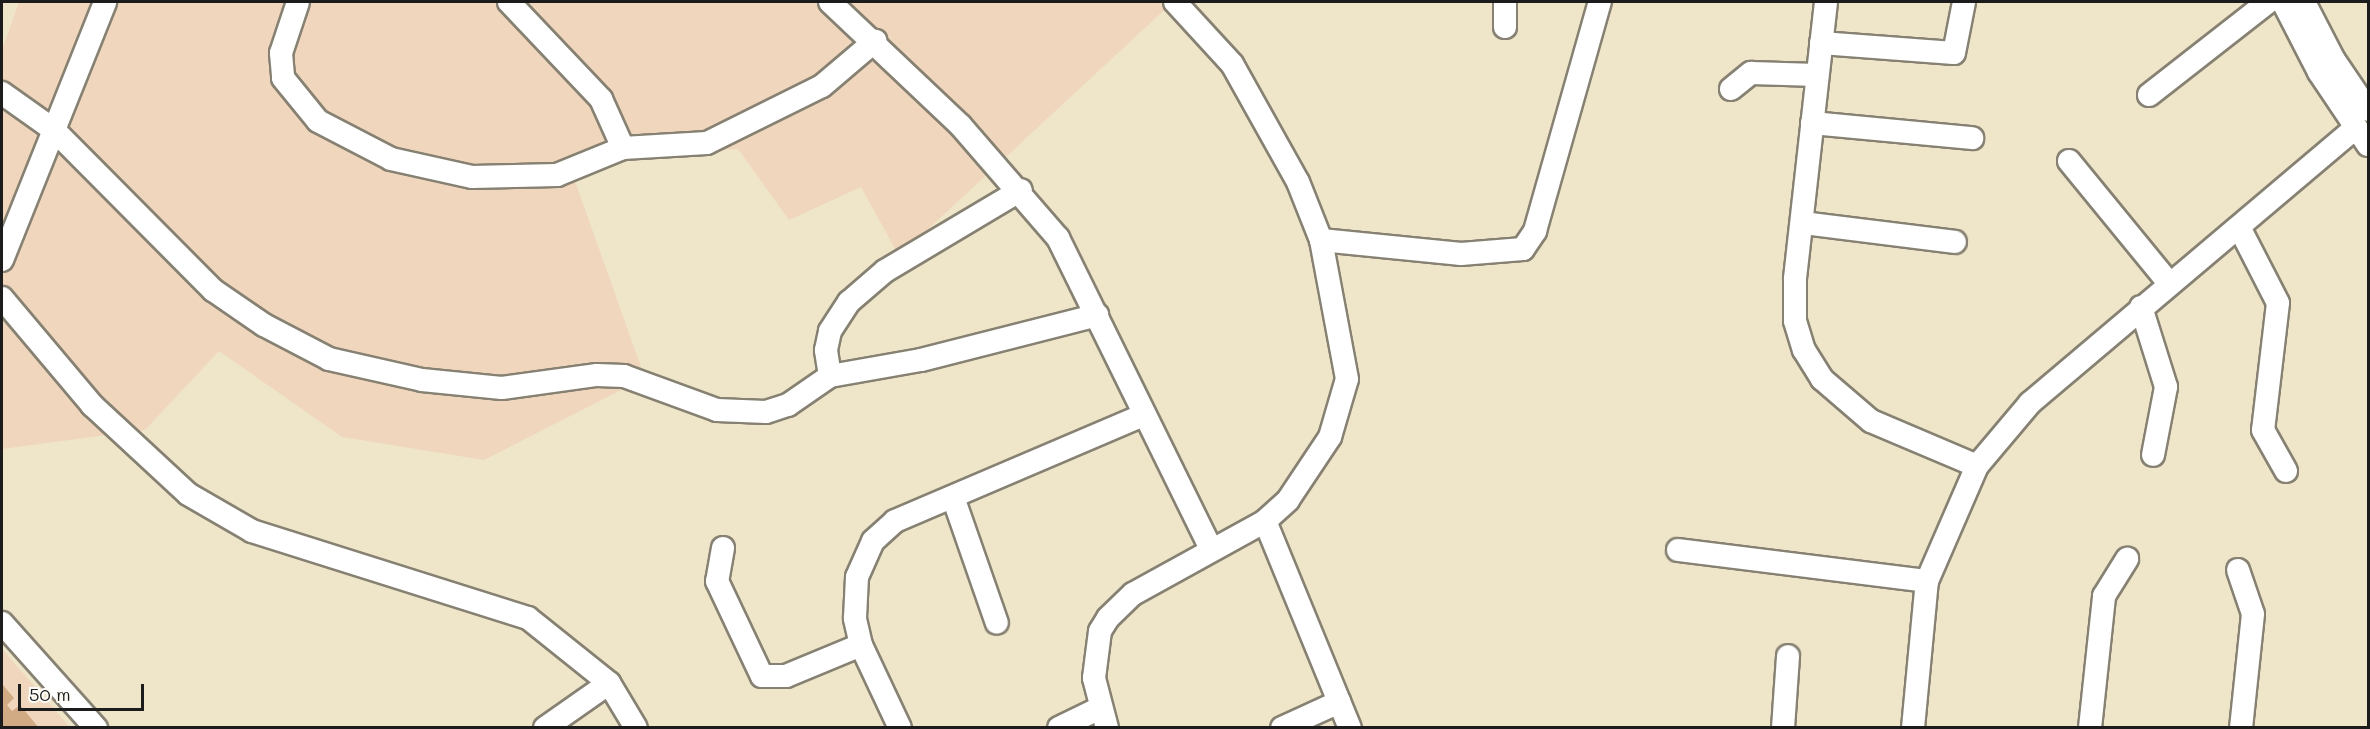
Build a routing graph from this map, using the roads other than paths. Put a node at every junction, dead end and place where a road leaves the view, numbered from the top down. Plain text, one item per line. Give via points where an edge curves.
1 (105, 2) edge
2 (297, 2) edge
3 (509, 2) edge
4 (830, 2) edge
5 (1505, 2) edge
6 (1600, 2) edge
7 (1826, 2) edge
8 (1964, 2) edge
9 (2268, 2) edge
10 (2283, 2) edge
11 (2304, 2) edge
12 (1182, 4) edge
13 (1504, 27) dead end
14 (875, 41) junction
15 (1821, 43) junction
16 (1818, 75) junction
17 (1731, 89) dead end
18 (2, 93) edge
19 (2149, 95) dead end
20 (1812, 123) junction
21 (2364, 128) edge
22 (54, 130) junction
23 (1972, 138) dead end
24 (623, 148) junction
25 (2069, 161) dead end
26 (1021, 190) junction
27 (1803, 223) junction
28 (2239, 227) junction
29 (1321, 240) junction
30 (1955, 242) dead end
31 (2, 260) edge
32 (2169, 283) junction
33 (2, 298) edge
34 (2141, 307) junction
35 (1097, 315) junction
36 (830, 376) junction
37 (1143, 415) junction
38 (2153, 455) dead end
39 (1977, 466) junction
40 (2286, 471) dead end
41 (953, 497) junction
42 (1265, 521) junction
43 (723, 548) dead end
44 (1211, 549) junction
45 (1678, 550) dead end
46 (2127, 559) dead end
47 (2238, 570) dead end
48 (1927, 581) junction
49 (997, 622) dead end
50 (2, 625) edge
51 (861, 645) junction
52 (1788, 656) dead end
53 (609, 683) junction
54 (1340, 702) junction
55 (1103, 718) edge
56 (83, 728) edge
57 (96, 728) edge
58 (545, 728) edge
59 (636, 728) edge
60 (900, 728) edge
61 (1059, 728) edge
62 (1282, 728) edge
63 (1350, 728) edge
64 (1783, 728) edge
65 (1913, 728) edge
66 (2090, 728) edge
67 (2241, 728) edge

1 - 22 street
2 - 24 street via 281,53 283,78 318,122 342,138 427,170 517,179 557,175
3 - 24 street via 601,99
4 - 14 street
5 - 13 street
6 - 29 street via 1535,231 1523,249 1461,254
7 - 15 street
8 - 15 street via 1956,52
9 - 19 street
10 - 21 street via 2319,72
11 - 21 street
12 - 29 street via 1249,90
14 - 24 street via 822,86 731,133 678,147
14 - 26 street
15 - 16 street
16 - 17 street via 1751,73
16 - 20 street
18 - 22 street
20 - 23 street
20 - 27 street
21 - 28 street
22 - 31 street
22 - 36 street via 213,290 264,325 329,358 451,385 502,388 597,375 624,376 662,393 741,413 788,405
25 - 32 street
26 - 35 street via 1058,238
26 - 36 street via 885,271 849,302 830,331 825,350
27 - 30 street
27 - 39 street via 1796,321 1822,379 1871,421
28 - 32 street
28 - 40 street via 2278,303 2263,430
29 - 42 street via 1345,353 1345,395 1318,458
32 - 34 street
33 - 53 street via 92,405 188,494 252,531 528,618
34 - 38 street via 2166,387
34 - 39 street via 2030,403
35 - 36 street via 921,360
35 - 37 street
37 - 41 street
37 - 44 street
39 - 48 street
41 - 49 street
41 - 51 street via 895,521 867,550 857,577
42 - 44 street
42 - 54 street
43 - 51 street via 717,581 762,676 786,676
44 - 55 street via 1133,594 1108,618 1095,653
45 - 48 street
46 - 66 street via 2104,596
47 - 67 street via 2253,614
48 - 65 street
50 - 56 street
50 - 57 street
51 - 60 street
52 - 64 street
53 - 58 street
53 - 59 street
54 - 62 street
54 - 63 street
55 - 61 street

